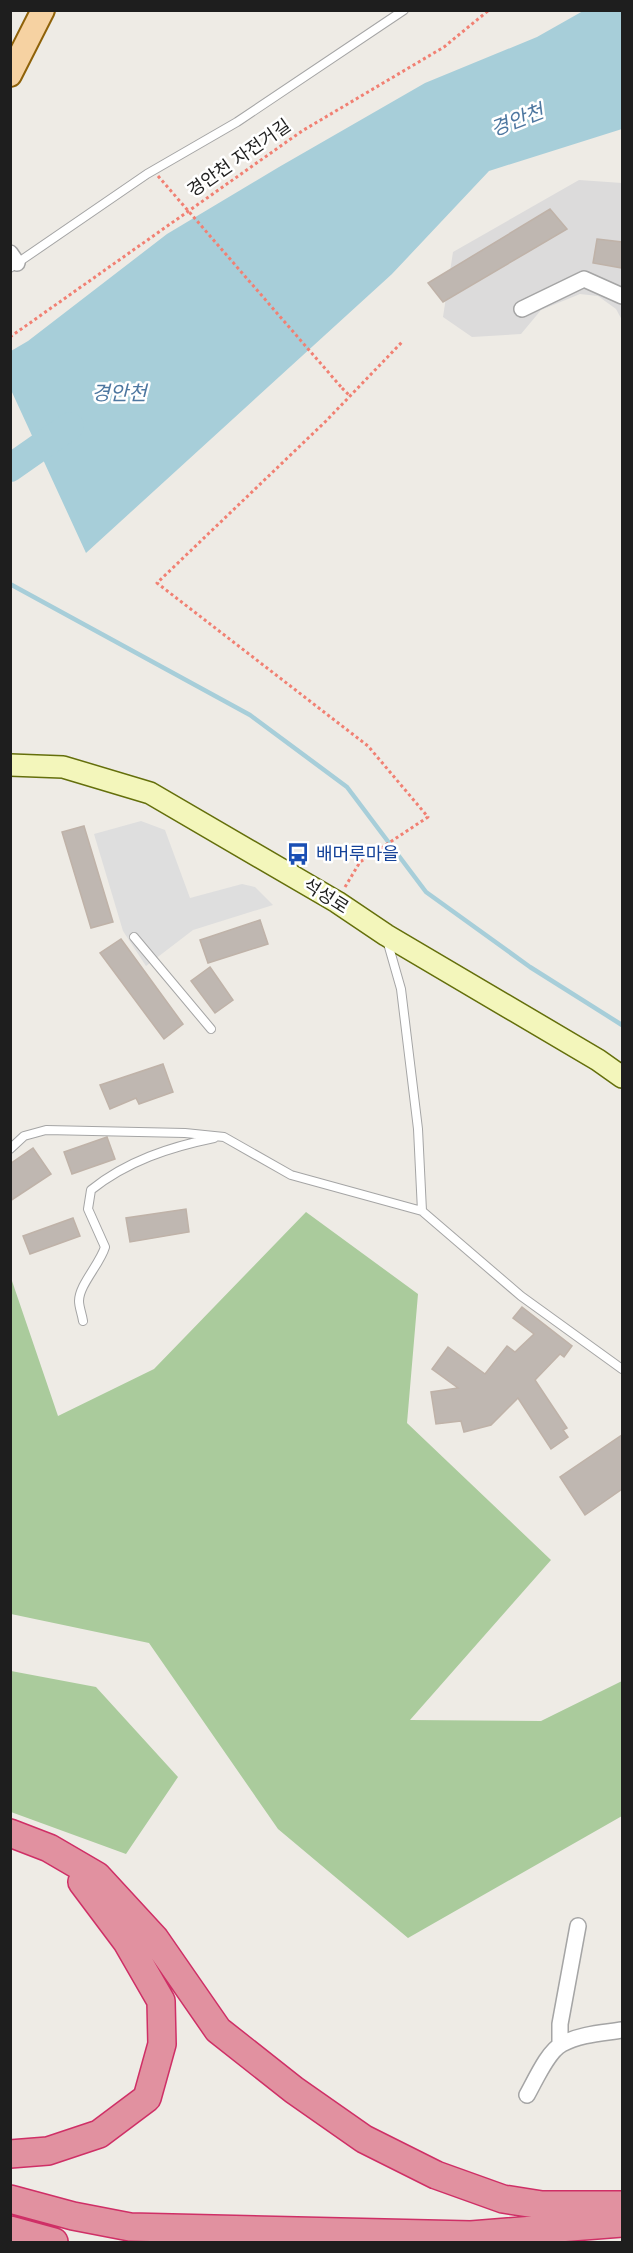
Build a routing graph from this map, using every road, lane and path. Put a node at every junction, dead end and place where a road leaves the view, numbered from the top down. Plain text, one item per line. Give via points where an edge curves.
1 (43, 10) edge
2 (404, 10) edge
3 (489, 10) edge
4 (10, 75) edge
5 (158, 176) dead end
6 (13, 261) edge
7 (622, 296) edge
8 (522, 309) dead end
9 (10, 336) edge
10 (402, 342) dead end
11 (350, 396) junction
12 (10, 765) edge
13 (337, 902) junction
14 (386, 935) junction
15 (134, 937) dead end
16 (211, 1029) dead end
17 (622, 1077) edge
18 (224, 1137) junction
19 (10, 1149) edge
20 (422, 1211) junction
21 (83, 1321) dead end
22 (622, 1369) edge
23 (10, 1833) edge
24 (10, 1850) edge
25 (578, 1926) dead end
26 (622, 2030) edge
27 (560, 2045) junction
28 (527, 2095) dead end
29 (10, 2154) edge
30 (10, 2199) edge
31 (622, 2205) edge
32 (622, 2223) edge
33 (10, 2230) edge
34 (54, 2242) edge

1 - 4 main road
2 - 6 lane via 237,122 147,174
3 - 9 path, 경안천 자전거길 via 444,47 302,131
5 - 11 path, bridge
7 - 8 street via 584,279
10 - 11 path
11 - 13 path via 157,583 368,746 428,817 360,862
12 - 13 street, 석성로 via 63,767 150,793
13 - 14 street, 석성로
14 - 17 street, 석성로
14 - 20 lane via 401,989 418,1129
15 - 16 lane
18 - 19 lane via 46,1130 24,1136
18 - 20 lane via 291,1175
18 - 21 lane via 180,1145 144,1158 91,1190 88,1209 105,1247 80,1292
20 - 22 lane via 521,1296
23 - 31 highway via 49,1848 98,1876 155,1939 218,2030 364,2139 436,2175 503,2199 542,2205
24 - 29 highway via 82,1881 127,1941 161,2001 162,2044 147,2098 99,2134 48,2151
25 - 27 street via 560,2024
26 - 27 street
27 - 28 street
30 - 32 highway via 130,2227 471,2235
33 - 34 highway

